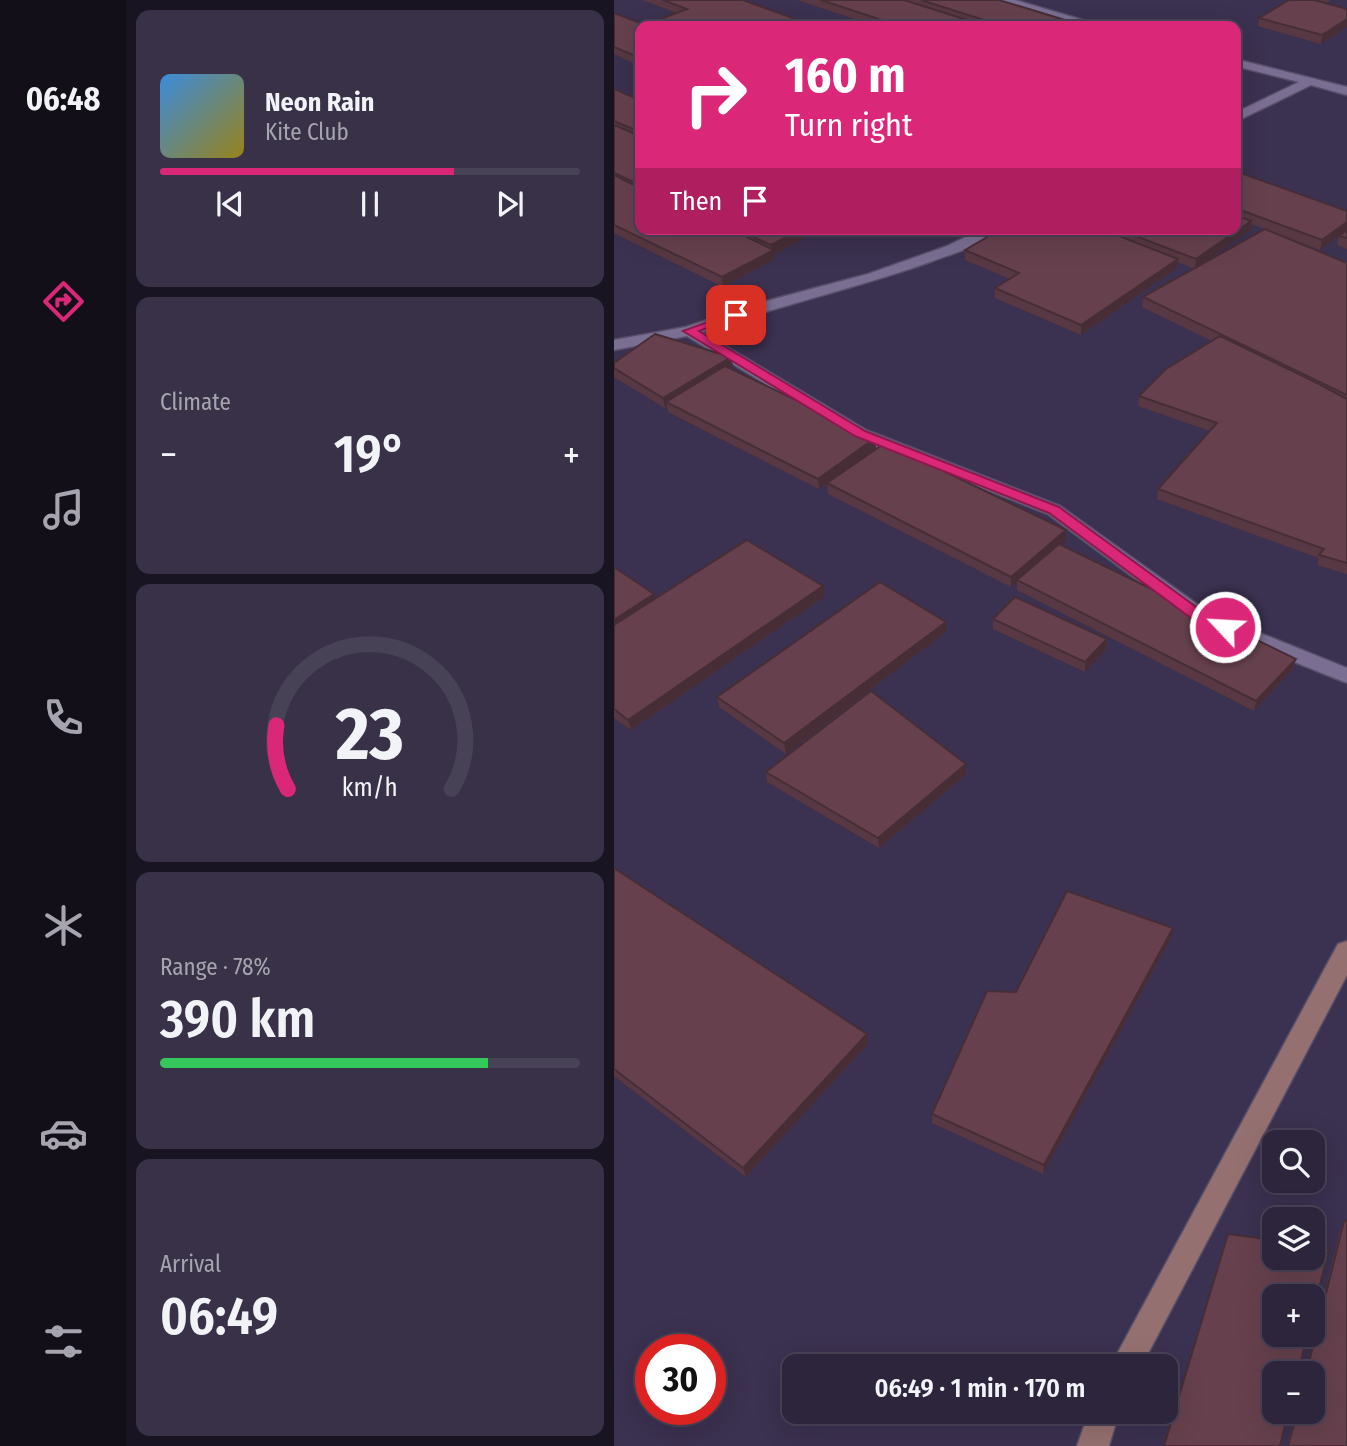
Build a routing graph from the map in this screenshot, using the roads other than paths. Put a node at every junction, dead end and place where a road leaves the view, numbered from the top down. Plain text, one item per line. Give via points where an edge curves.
1 (1003, 0) edge
2 (1078, 21) edge
3 (1241, 64) edge
4 (1311, 82) junction
5 (1347, 91) edge
6 (1241, 115) edge
7 (981, 235) edge
8 (689, 331) junction
9 (614, 345) edge
10 (1347, 676) edge
11 (1347, 951) edge
12 (1132, 1354) edge
13 (1100, 1424) edge
14 (1093, 1446) edge

1 - 2 street
3 - 4 street
4 - 5 street
4 - 6 street
7 - 8 street via 872,277
8 - 9 street
8 - 10 street via 860,433 1054,510 1201,617
11 - 12 street
13 - 14 street

